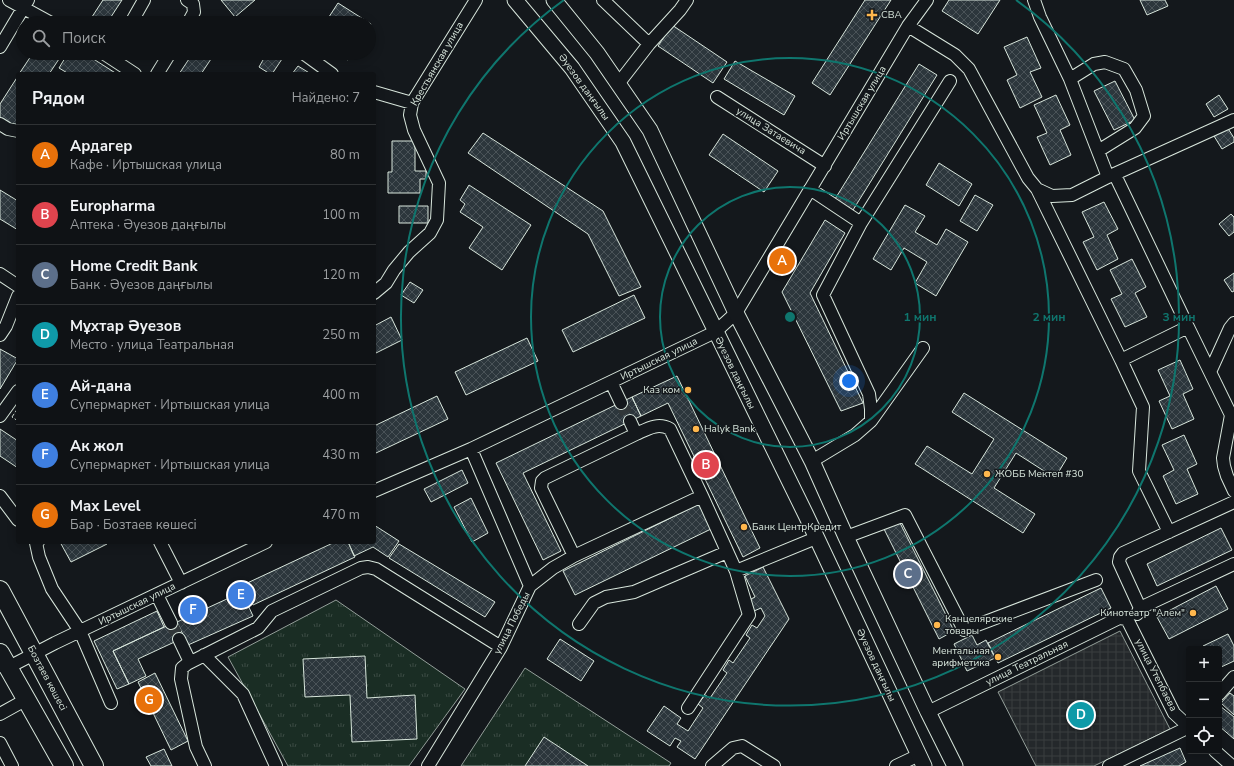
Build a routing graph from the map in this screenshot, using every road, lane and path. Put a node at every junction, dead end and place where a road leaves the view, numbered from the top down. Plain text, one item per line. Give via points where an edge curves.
1 (9, 0) edge
2 (144, 0) edge
3 (187, 0) edge
4 (476, 0) edge
5 (514, 0) edge
6 (554, 0) edge
7 (603, 0) edge
8 (687, 0) edge
9 (927, 0) edge
10 (1034, 0) edge
11 (26, 3) edge
12 (18, 16) edge
13 (43, 16) edge
14 (136, 16) edge
15 (192, 16) edge
16 (16, 20) edge
17 (908, 26) junction
18 (650, 44) junction
19 (0, 47) edge
20 (117, 60) edge
21 (166, 60) edge
22 (313, 60) edge
23 (132, 72) edge
24 (158, 72) edge
25 (329, 72) edge
26 (1070, 79) junction
27 (950, 81) dead end
28 (618, 84) junction
29 (376, 93) edge
30 (717, 97) dead end
31 (412, 103) junction
32 (1234, 120) edge
33 (0, 124) edge
34 (16, 131) edge
35 (1098, 151) junction
36 (825, 166) junction
37 (1111, 176) junction
38 (810, 189) junction
39 (1037, 189) junction
40 (861, 223) junction
41 (0, 274) edge
42 (16, 285) edge
43 (376, 291) edge
44 (15, 312) edge
45 (736, 313) junction
46 (1234, 323) edge
47 (1188, 327) junction
48 (715, 332) junction
49 (0, 336) edge
50 (923, 348) dead end
51 (1121, 360) junction
52 (1210, 372) junction
53 (611, 382) junction
54 (16, 394) edge
55 (621, 403) tunnel mouth
56 (1232, 415) edge
57 (0, 416) edge
58 (630, 421) tunnel mouth
59 (871, 421) junction
60 (636, 434) junction
61 (471, 449) junction
62 (812, 461) junction
63 (376, 490) edge
64 (1234, 491) edge
65 (0, 496) edge
66 (702, 496) junction
67 (1234, 502) edge
68 (16, 517) edge
69 (1169, 532) junction
70 (846, 537) junction
71 (816, 538) junction
72 (37, 544) edge
73 (161, 544) edge
74 (262, 544) edge
75 (727, 552) junction
76 (574, 556) junction
77 (1234, 564) edge
78 (736, 571) junction
79 (1096, 580) dead end
80 (181, 583) junction
81 (530, 586) junction
82 (0, 590) edge
83 (157, 595) junction
84 (1140, 608) junction
85 (1127, 619) junction
86 (171, 623) tunnel mouth
87 (579, 624) dead end
88 (80, 631) junction
89 (179, 639) tunnel mouth
90 (501, 647) junction
91 (34, 654) junction
92 (204, 655) junction
93 (3, 662) edge
94 (190, 662) junction
95 (1234, 677) edge
96 (1222, 691) edge
97 (27, 699) junction
98 (111, 703) dead end
99 (688, 708) dead end
100 (928, 712) junction
101 (0, 714) edge
102 (1186, 724) edge
103 (1186, 728) edge
104 (0, 743) edge
105 (1218, 754) edge
106 (921, 760) edge
107 (12, 766) edge
108 (64, 766) edge
109 (94, 766) edge
110 (205, 766) edge
111 (276, 766) edge
112 (428, 766) edge
113 (712, 766) edge
114 (774, 766) edge
115 (896, 766) edge
116 (955, 766) edge
117 (1109, 766) edge
118 (1232, 766) edge

1 - 11 street
2 - 14 street
3 - 15 street via 193,4
4 - 31 street, Крестьянская улица
5 - 48 main road, Әуезов даңғылы via 572,68 623,142
6 - 28 main road via 597,52
7 - 18 street
8 - 18 street
9 - 17 street, Иртышская улица
10 - 26 street
11 - 12 street
11 - 13 street
16 - 19 street
17 - 36 street, Иртышская улица
17 - 39 street via 955,54 966,65 1028,178
18 - 28 street
20 - 23 street
21 - 24 street
22 - 25 street
26 - 35 street
26 - 35 street via 1094,64 1105,62 1124,69 1136,90 1144,116 1135,128
27 - 40 street
28 - 45 main road via 650,130
29 - 31 street
30 - 36 street, улица Затаевича
31 - 43 street, Крестьянская улица via 410,115 414,130 439,183 437,220 430,233
32 - 37 street
33 - 34 street
35 - 37 street
36 - 38 street, Иртышская улица
37 - 39 street via 1072,195 1052,196
37 - 47 street
38 - 40 street
38 - 45 street, Иртышская улица
39 - 51 street
40 - 59 street via 823,295 868,394
41 - 42 street
44 - 49 street
45 - 48 street, Иртышская улица
45 - 62 main road
46 - 52 street
47 - 51 street
47 - 52 street
48 - 53 street, Иртышская улица
48 - 71 main road, Әуезов даңғылы
50 - 59 street
51 - 69 street via 1143,406 1139,471
52 - 56 street
53 - 55 street
53 - 61 street, Иртышская улица
54 - 57 street
56 - 64 street via 1223,458
58 - 60 street
59 - 62 street via 855,435
60 - 66 street via 651,427 664,426 670,429
60 - 76 street via 542,481 541,488
61 - 63 street, Иртышская улица
61 - 81 street, улица Победы
62 - 70 main road
65 - 68 street
66 - 75 street
66 - 76 street
67 - 69 street
69 - 84 street via 1123,553 1120,557 1119,562
70 - 79 street via 905,514 964,630
70 - 100 main road
71 - 78 street
71 - 106 main road, Әуезов даңғылы
72 - 88 street via 39,556 52,589
73 - 80 street
74 - 80 street, Иртышская улица
75 - 78 street
75 - 87 street via 634,592 606,596 594,603
76 - 81 street
77 - 84 street
78 - 99 street via 750,615
80 - 83 street, Иртышская улица
81 - 90 street, улица Победы
82 - 91 highway, Бозтаев көшесі
83 - 86 street
83 - 88 street, Иртышская улица
84 - 85 street via 1136,616
85 - 100 street, улица Театральная via 1119,618
85 - 102 street, улица Утепбаева via 1174,713
88 - 91 street, Иртышская улица
88 - 98 street
89 - 94 street
90 - 92 street via 376,569 368,567 361,568 272,611 258,628
90 - 112 street, улица Победы
91 - 93 street, Иртышская улица
91 - 109 highway, Бозтаев көшесі
92 - 94 street
92 - 111 street via 243,694
93 - 97 highway
94 - 110 street via 182,668 181,679 196,747
95 - 96 street
97 - 101 street
97 - 108 highway
100 - 116 main road
103 - 117 street
104 - 107 street
105 - 118 street
106 - 115 street
113 - 114 street via 733,748 742,746

